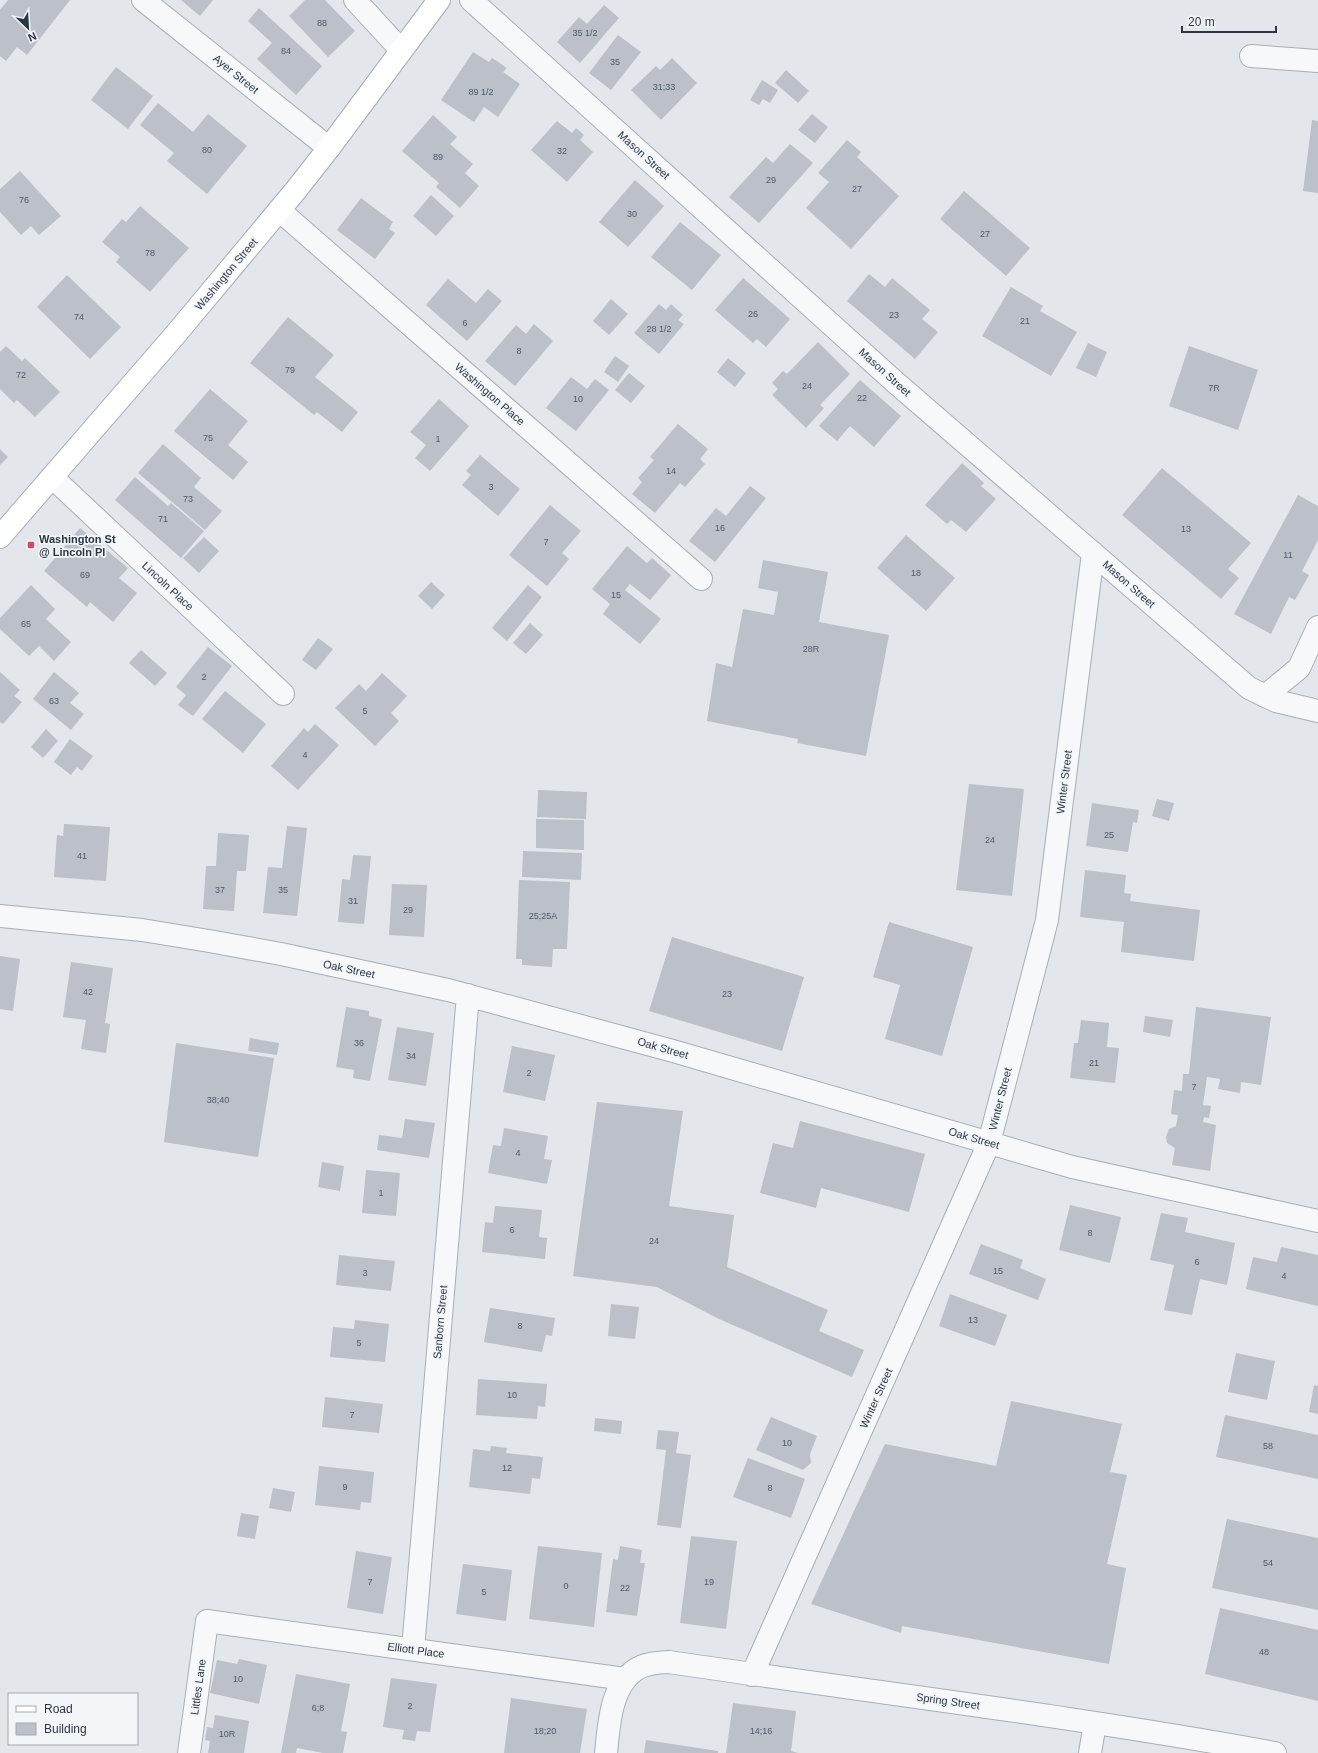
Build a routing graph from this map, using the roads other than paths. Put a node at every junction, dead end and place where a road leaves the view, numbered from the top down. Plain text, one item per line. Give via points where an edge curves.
1 (143, 0) edge
2 (355, 0) edge
3 (439, 0) edge
4 (472, 0) edge
5 (401, 50) junction
6 (1251, 56) dead end
7 (1318, 61) edge
8 (329, 148) junction
9 (279, 210) junction
10 (52, 477) junction
11 (0, 538) edge
12 (1093, 553) junction
13 (701, 579) dead end
14 (1318, 627) edge
15 (283, 694) dead end
16 (1265, 696) junction
17 (1318, 711) edge
18 (0, 916) edge
19 (468, 995) junction
20 (989, 1143) junction
21 (1318, 1221) edge
22 (207, 1620) joint
23 (413, 1650) junction
24 (752, 1675) junction
25 (625, 1679) junction
26 (1095, 1723) junction
27 (189, 1753) edge
28 (606, 1753) edge
29 (1090, 1753) edge
30 (1275, 1753) edge

1 - 8 street, Ayer Street
2 - 5 street
3 - 5 main road, Washington Street
4 - 12 street, Mason Street via 895,382
5 - 8 main road, Washington Street
6 - 7 street
8 - 9 main road, Washington Street
9 - 10 main road, Washington Street
9 - 13 street, Washington Place
10 - 11 main road, Washington Street
10 - 15 street, Lincoln Place
12 - 16 street, Mason Street via 1249,688
12 - 20 street, Winter Street via 1047,920
14 - 16 street via 1299,668
16 - 17 street, Mason Street
18 - 19 street, Oak Street via 142,930 281,954
19 - 20 street, Oak Street via 673,1051
19 - 23 street, Sanborn Street
20 - 21 street, Oak Street via 1072,1167
20 - 24 street, Winter Street
22 - 23 street, Elliott Place
22 - 27 street, Littles Lane
23 - 25 street, Elliott Place
24 - 25 street, Spring Street via 669,1662 636,1669
24 - 26 street, Spring Street
25 - 28 street via 612,1708
26 - 29 street
26 - 30 street, Spring Street

